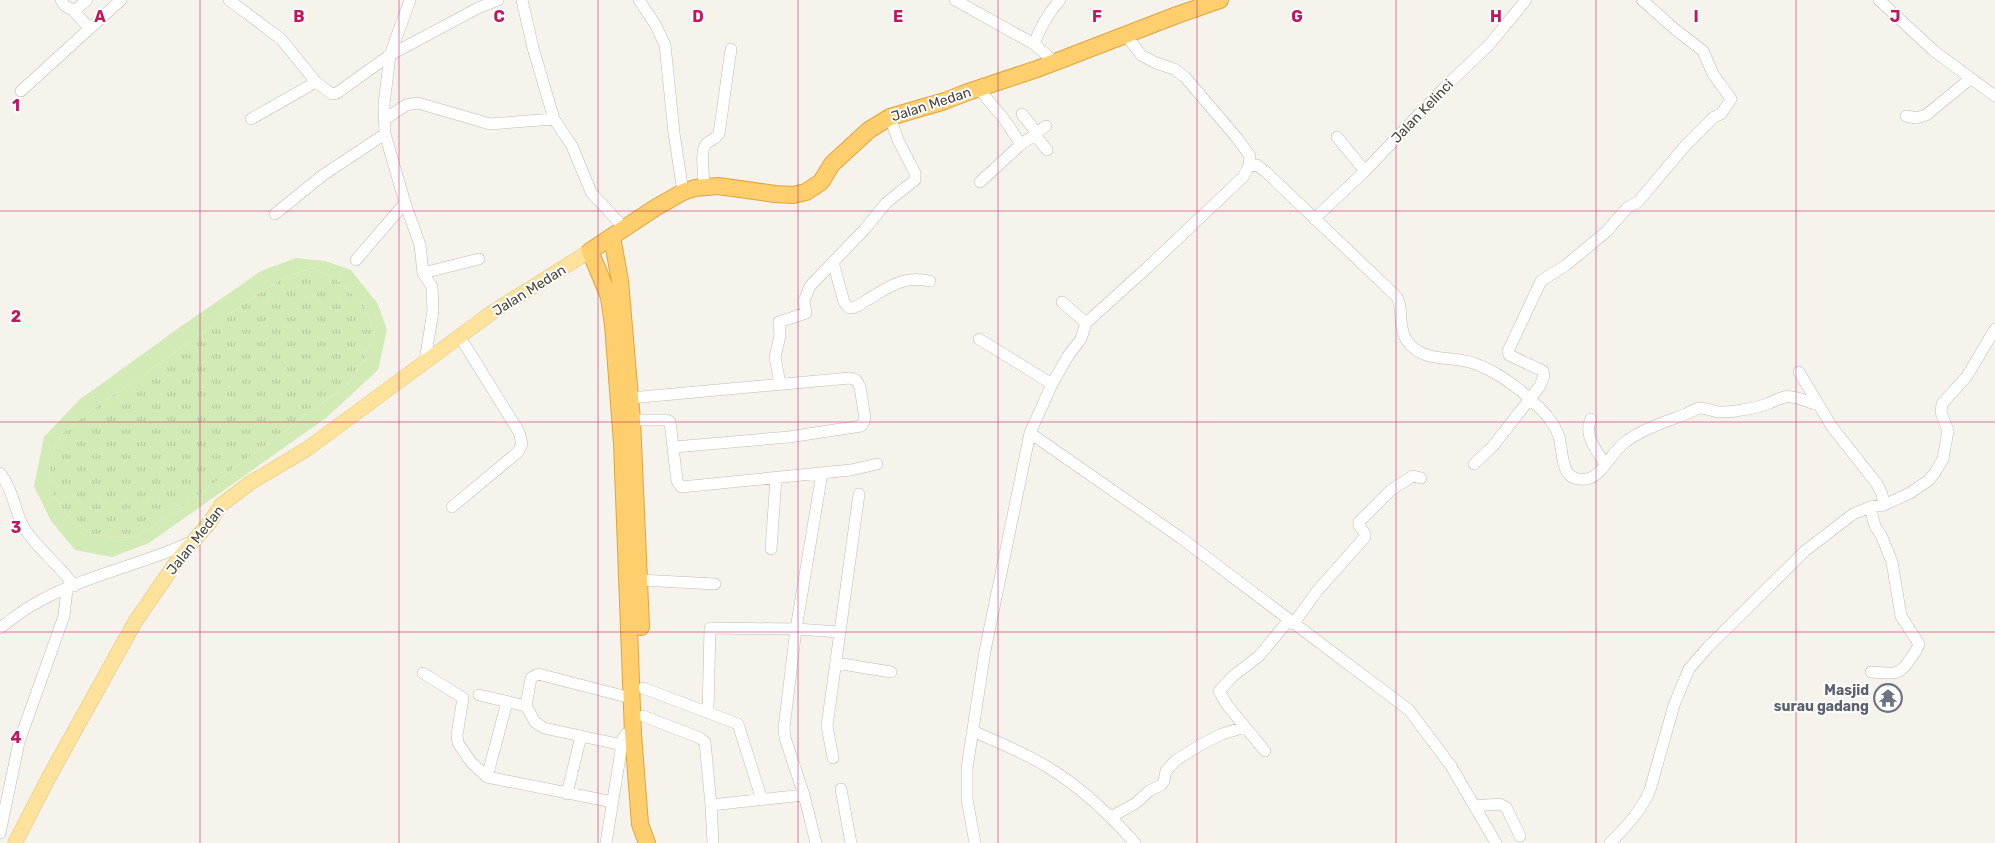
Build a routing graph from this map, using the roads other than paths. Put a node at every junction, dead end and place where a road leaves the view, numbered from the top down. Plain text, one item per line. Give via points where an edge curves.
1 (61, 0) edge
2 (87, 0) edge
3 (121, 0) edge
4 (228, 0) edge
5 (410, 0) edge
6 (498, 0) edge
7 (522, 0) edge
8 (639, 0) edge
9 (955, 0) edge
10 (1060, 0) edge
11 (1220, 0) edge
12 (1526, 0) edge
13 (1642, 0) edge
14 (1879, 0) edge
15 (74, 11) junction
16 (89, 28) junction
17 (1126, 34) junction
18 (1034, 44) junction
19 (731, 49) dead end
20 (390, 55) junction
21 (1055, 62) junction
22 (1970, 79) junction
23 (316, 82) junction
24 (979, 89) junction
25 (21, 91) dead end
26 (1995, 96) edge
27 (1022, 114) dead end
28 (1906, 116) dead end
29 (890, 117) junction
30 (252, 119) dead end
31 (554, 119) junction
32 (384, 120) junction
33 (1039, 131) junction
34 (385, 134) junction
35 (1337, 138) dead end
36 (1019, 146) junction
37 (1047, 150) dead end
38 (1249, 166) junction
39 (1365, 171) junction
40 (980, 182) dead end
41 (704, 186) junction
42 (683, 192) junction
43 (405, 203) junction
44 (275, 214) dead end
45 (1314, 219) junction
46 (618, 233) junction
47 (590, 251) junction
48 (479, 259) dead end
49 (356, 260) dead end
50 (833, 262) junction
51 (423, 273) junction
52 (930, 281) dead end
53 (1062, 302) dead end
54 (1086, 323) junction
55 (1995, 329) edge
56 (460, 337) junction
57 (979, 340) dead end
58 (425, 361) junction
59 (1799, 372) dead end
60 (780, 384) junction
61 (1052, 384) junction
62 (630, 398) junction
63 (1530, 398) junction
64 (1817, 405) junction
65 (1591, 419) dead end
66 (632, 420) junction
67 (1030, 433) junction
68 (674, 447) junction
69 (877, 464) dead end
70 (1474, 464) dead end
71 (1605, 464) junction
72 (822, 473) junction
73 (2, 478) edge
74 (776, 478) junction
75 (1421, 478) dead end
76 (859, 494) dead end
77 (1884, 505) junction
78 (452, 507) dead end
79 (1870, 508) junction
80 (192, 542) junction
81 (771, 549) dead end
82 (640, 580) junction
83 (715, 584) dead end
84 (70, 588) junction
85 (1291, 622) junction
86 (0, 628) edge
87 (796, 629) junction
88 (839, 632) junction
89 (636, 645) junction
90 (836, 663) junction
91 (891, 672) dead end
92 (1871, 672) dead end
93 (423, 673) dead end
94 (637, 693) junction
95 (479, 695) dead end
96 (507, 702) junction
97 (526, 706) junction
98 (708, 712) junction
99 (643, 716) junction
100 (1245, 726) junction
101 (973, 731) junction
102 (639, 733) junction
103 (581, 736) junction
104 (622, 745) junction
105 (1265, 751) dead end
106 (832, 758) dead end
107 (487, 777) junction
108 (841, 789) dead end
109 (567, 794) junction
110 (804, 795) junction
111 (762, 800) junction
112 (613, 802) junction
113 (711, 805) junction
114 (1475, 806) junction
115 (1111, 817) junction
116 (0, 834) edge
117 (1520, 836) dead end
118 (646, 840) edge
119 (15, 843) edge
120 (606, 843) edge
121 (712, 843) edge
122 (816, 843) edge
123 (851, 843) edge
124 (976, 843) edge
125 (1135, 843) edge
126 (1496, 843) edge
127 (1610, 843) edge

1 - 15 street
2 - 15 street
3 - 16 street
4 - 23 street via 281,39
5 - 20 street
6 - 20 street
7 - 31 street
8 - 42 street via 665,45
9 - 18 street
10 - 18 street
11 - 17 highway, Jalan Medan
12 - 39 street, Jalan Kelinci via 1489,45
13 - 63 street via 1703,51 1713,74 1731,99 1721,114 1685,146 1638,202 1566,265 1542,280 1508,351 1509,355 1543,371 1540,386
14 - 22 street via 1928,47
15 - 16 street
16 - 25 street
17 - 21 highway, Jalan Medan
17 - 38 street via 1141,55 1174,69 1185,78 1237,138 1250,156
18 - 21 street
19 - 41 street via 719,134 702,150
20 - 23 street via 334,94
20 - 32 street
21 - 24 highway, Jalan Medan
22 - 26 street
22 - 28 street via 1926,115
23 - 30 street
24 - 29 highway, Jalan Medan
24 - 36 street via 1004,119 1020,142
27 - 33 street
29 - 41 highway, Jalan Medan via 869,130 832,164 821,182 806,192 776,194
29 - 50 street via 915,180 886,203
31 - 32 street via 490,124 413,103
31 - 46 street via 572,146 591,192
32 - 34 street
33 - 36 street
33 - 37 street
34 - 43 street
34 - 44 street via 323,175
35 - 39 street
36 - 40 street
38 - 45 street via 1257,165 1266,172
38 - 54 street via 1244,176
39 - 45 street, Jalan Kelinci
41 - 42 highway, Jalan Medan
42 - 46 highway, Jalan Medan
43 - 49 street
43 - 51 street via 420,244
45 - 63 street via 1397,297 1400,324 1415,349 1430,357 1476,364
46 - 47 highway, Jalan Medan
46 - 62 highway
47 - 56 main road, Jalan Medan via 509,301
47 - 89 highway via 609,297 613,325
48 - 51 street
50 - 52 street via 844,302 851,308 903,280
50 - 60 street via 808,288 804,301 806,313 779,322 780,336 775,358
51 - 58 street via 432,287 433,297
53 - 54 street
54 - 61 street via 1081,339
55 - 77 street via 1967,376 1942,404 1941,412 1948,431 1940,467 1929,480
56 - 58 main road, Jalan Medan
56 - 78 street via 518,432 522,444 518,452
57 - 61 street
58 - 80 main road, Jalan Medan via 307,449 250,483 222,505
59 - 64 street
60 - 62 street
60 - 68 street via 854,379 860,387 864,422 858,427 789,437
61 - 67 street
62 - 66 highway
63 - 70 street via 1493,446
63 - 71 street via 1556,430 1564,466 1569,474 1589,478
64 - 71 street via 1787,396 1738,411 1700,408 1634,437
64 - 77 street via 1877,484
65 - 71 street via 1588,429 1592,443
66 - 68 street via 668,420
66 - 82 highway
67 - 85 street via 1180,538
67 - 101 street
68 - 74 street via 677,481 681,487
69 - 72 street
72 - 74 street
72 - 87 street
73 - 84 street via 23,526 61,568
74 - 81 street
75 - 85 street via 1409,477 1359,522 1364,537
76 - 88 street
77 - 79 street
79 - 92 street via 1892,562 1903,620 1918,640 1918,649 1899,672
79 - 127 street via 1853,514 1798,556 1697,658 1674,705 1645,802
80 - 84 street
80 - 119 main road, Jalan Medan via 135,622
82 - 83 street
82 - 89 highway
84 - 86 street via 33,604
84 - 116 street via 64,616 19,742
85 - 100 street via 1219,691
85 - 114 street via 1409,710 1451,766
87 - 88 street
87 - 98 street via 710,628
87 - 110 street via 784,731
88 - 90 street
89 - 94 highway
90 - 91 street
90 - 106 street via 827,726
93 - 107 street via 464,698 458,742 471,762
94 - 97 street via 538,674 532,678
94 - 98 street
94 - 99 highway
94 - 102 highway
95 - 96 street
96 - 97 street
96 - 107 street
97 - 103 street via 535,722 542,727
98 - 111 street via 738,724
99 - 102 highway
99 - 113 street via 703,740
100 - 105 street
100 - 115 street via 1202,744 1176,760 1166,771 1162,785
101 - 115 street via 1048,767
101 - 124 street via 967,768 967,799
102 - 104 street via 624,736
102 - 118 highway via 649,816
103 - 104 street
103 - 109 street
104 - 112 street
107 - 109 street
108 - 123 street
109 - 112 street
110 - 111 street
110 - 122 street
111 - 113 street
112 - 120 street
113 - 121 street
114 - 117 street via 1499,804 1506,807
114 - 126 street
115 - 125 street

